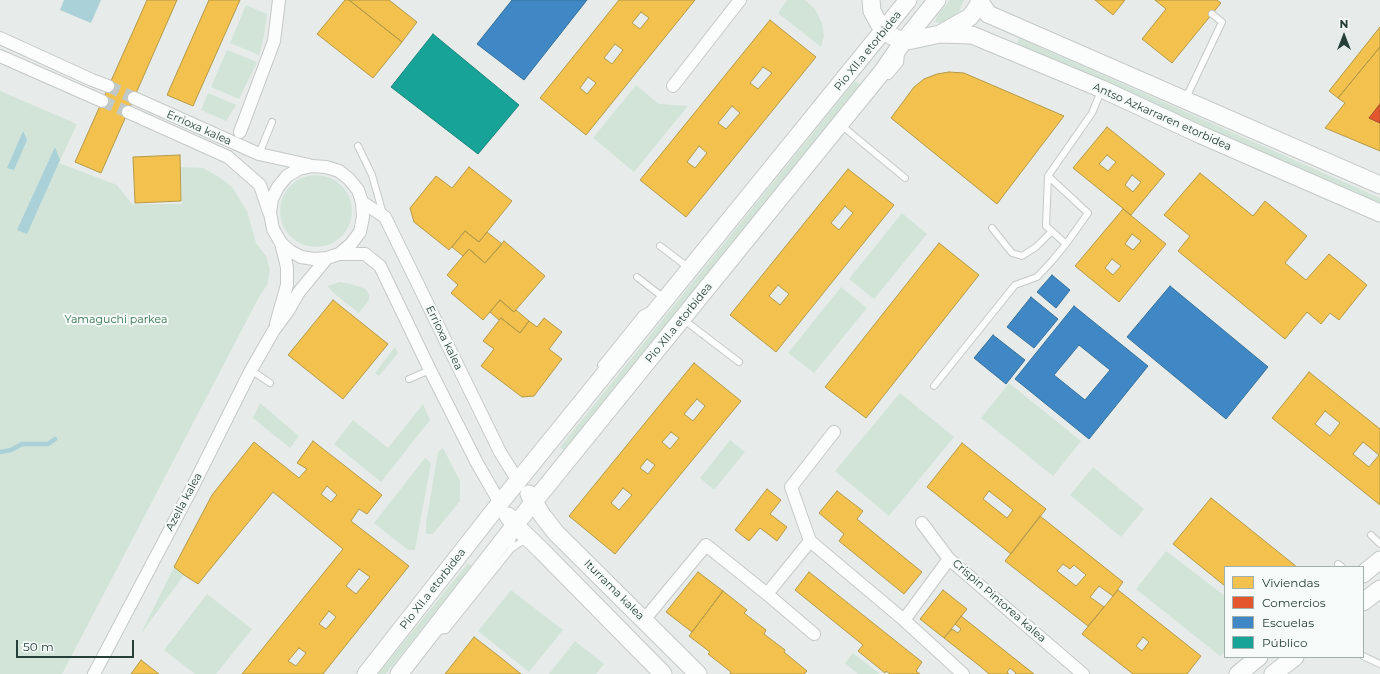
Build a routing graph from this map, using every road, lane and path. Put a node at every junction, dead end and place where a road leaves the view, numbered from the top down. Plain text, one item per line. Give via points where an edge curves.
1 (279, 0) edge
2 (740, 0) edge
3 (871, 0) edge
4 (908, 0) edge
5 (937, 0) edge
6 (980, 1) edge
7 (1212, 14) dead end
8 (883, 31) junction
9 (940, 34) junction
10 (0, 38) edge
11 (903, 42) junction
12 (0, 56) edge
13 (884, 83) dead end
14 (108, 86) tunnel mouth
15 (673, 86) dead end
16 (1102, 90) junction
17 (134, 98) tunnel mouth
18 (1185, 100) junction
19 (102, 101) tunnel mouth
20 (128, 112) tunnel mouth
21 (272, 122) dead end
22 (845, 128) junction
23 (240, 132) dead end
24 (358, 146) dead end
25 (259, 154) junction
26 (312, 166) junction
27 (1048, 176) junction
28 (905, 178) dead end
29 (1380, 184) edge
30 (362, 202) junction
31 (270, 213) junction
32 (1380, 213) edge
33 (384, 217) junction
34 (992, 228) dead end
35 (1052, 232) junction
36 (281, 242) junction
37 (1066, 244) junction
38 (660, 246) dead end
39 (339, 254) junction
40 (327, 258) junction
41 (690, 269) junction
42 (637, 277) dead end
43 (663, 303) junction
44 (682, 319) junction
45 (274, 330) junction
46 (739, 362) dead end
47 (598, 369) dead end
48 (251, 370) junction
49 (430, 370) junction
50 (410, 379) dead end
51 (270, 383) dead end
52 (934, 386) dead end
53 (834, 432) dead end
54 (529, 455) dead end
55 (522, 476) junction
56 (535, 501) junction
57 (500, 503) junction
58 (922, 523) dead end
59 (515, 525) junction
60 (1371, 535) dead end
61 (810, 541) junction
62 (532, 542) junction
63 (1380, 544) edge
64 (511, 549) junction
65 (949, 559) junction
66 (1380, 560) edge
67 (1364, 573) edge
68 (1380, 588) edge
69 (767, 594) junction
70 (1364, 601) edge
71 (644, 620) junction
72 (904, 620) junction
73 (432, 632) junction
74 (814, 634) dead end
75 (1364, 656) edge
76 (1258, 658) edge
77 (1294, 658) edge
78 (1380, 664) edge
79 (94, 674) edge
80 (366, 674) edge
81 (399, 674) edge
82 (663, 674) edge
83 (698, 674) edge
84 (963, 674) edge
85 (1083, 674) edge
86 (1238, 674) edge
87 (1273, 674) edge

1 - 23 street via 274,41
2 - 15 street
3 - 8 main road via 872,11
4 - 8 main road, Pio XII.a etorbidea
5 - 11 main road, Pio XII.a etorbidea
6 - 9 main road, Antso Azkarraren etorbidea via 970,17
6 - 18 main road, Antso Azkarraren etorbidea via 988,14
7 - 18 lane via 1222,22
8 - 11 main road
8 - 41 main road, Pio XII.a etorbidea
9 - 11 main road, Antso Azkarraren etorbidea
9 - 16 main road, Antso Azkarraren etorbidea via 972,35
10 - 14 street
11 - 13 lane, Pio XII.a etorbidea via 900,63
11 - 22 main road, Pio XII.a etorbidea
12 - 19 street
16 - 27 lane via 1092,113
16 - 32 main road, Antso Azkarraren etorbidea
17 - 25 street, Errioxa kalea
18 - 29 main road, Antso Azkarraren etorbidea
20 - 31 street, Errioxa kalea via 228,157 260,185
21 - 25 lane
22 - 28 lane
22 - 44 main road, Pio XII.a etorbidea
24 - 33 lane via 372,175
25 - 26 street, Errioxa kalea
26 - 30 street via 326,166 339,171 350,179 358,190
26 - 31 street via 299,169 287,176 272,199
27 - 35 lane via 1046,226
27 - 37 lane via 1088,213
30 - 33 street, Errioxa kalea
30 - 39 street via 360,232
31 - 36 street via 273,229
33 - 55 street, Errioxa kalea via 500,452
34 - 35 lane via 1012,253 1022,256
35 - 37 lane
36 - 40 street via 290,251 302,257
36 - 45 street, Azella kalea via 287,267 287,285
37 - 52 lane via 1037,277 1015,285
38 - 41 lane
39 - 40 street
39 - 49 street via 365,254 380,266
40 - 45 street, Azella kalea via 299,292
41 - 43 main road, Pio XII.a etorbidea
42 - 43 lane
43 - 47 lane, Pio XII.a etorbidea via 642,314
43 - 55 main road, Pio XII.a etorbidea
44 - 46 lane
44 - 56 main road, Pio XII.a etorbidea
45 - 48 street, Azella kalea
48 - 51 lane
48 - 79 street, Azella kalea
49 - 50 lane
49 - 57 street
53 - 61 street via 791,487
54 - 55 lane, Pio XII.a etorbidea
55 - 56 main road
55 - 57 main road, Pio XII.a etorbidea
56 - 59 main road, Pio XII.a etorbidea
56 - 71 main road, Iturrama kalea via 542,515 556,532
57 - 59 main road
57 - 80 main road, Pio XII.a etorbidea
58 - 65 street, Crispin Pintorea kalea
59 - 62 main road
59 - 64 lane
59 - 73 main road, Pio XII.a etorbidea
60 - 63 lane
61 - 69 street
61 - 72 street
62 - 64 lane via 521,542
62 - 82 main road
64 - 73 lane via 446,630
65 - 72 street
65 - 85 street, Crispin Pintorea kalea
66 - 67 main road
68 - 70 main road
69 - 71 street via 706,545
69 - 74 street
71 - 83 main road, Iturrama kalea
72 - 84 street
73 - 81 main road, Pio XII.a etorbidea
75 - 78 lane
76 - 86 main road
77 - 87 main road

